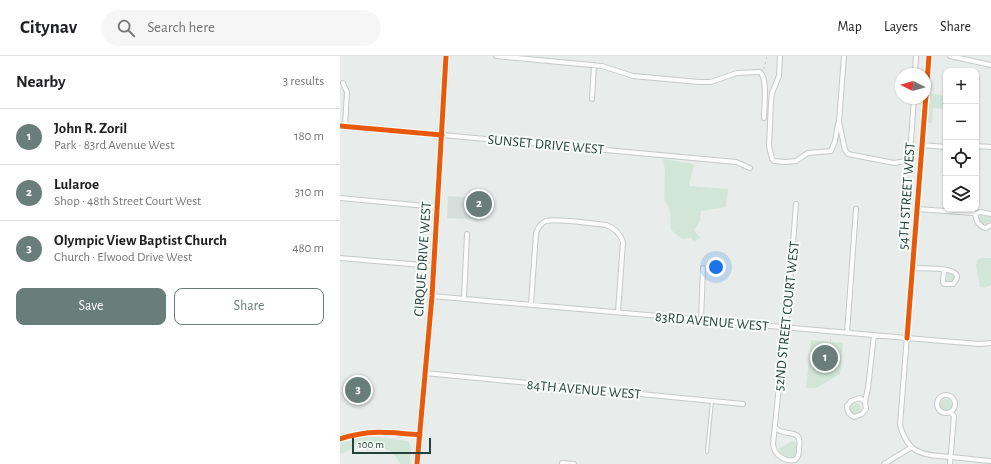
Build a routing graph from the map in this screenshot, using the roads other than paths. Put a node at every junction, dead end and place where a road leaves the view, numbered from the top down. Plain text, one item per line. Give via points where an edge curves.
1 (446, 56) edge
2 (496, 56) edge
3 (780, 56) edge
4 (844, 56) edge
5 (916, 56) edge
6 (929, 56) edge
7 (950, 56) edge
8 (991, 64) edge
9 (594, 65) junction
10 (915, 68) edge
11 (343, 83) dead end
12 (592, 99) dead end
13 (914, 104) edge
14 (764, 118) dead end
15 (839, 122) junction
16 (343, 126) edge
17 (442, 135) junction
18 (921, 145) junction
19 (979, 146) edge
20 (943, 147) edge
21 (991, 147) edge
22 (750, 168) dead end
23 (340, 198) edge
24 (796, 204) dead end
25 (437, 207) junction
26 (856, 209) dead end
27 (917, 209) junction
28 (975, 214) junction
29 (991, 214) edge
30 (991, 225) edge
31 (467, 234) dead end
32 (340, 258) edge
33 (434, 266) junction
34 (703, 268) dead end
35 (913, 268) junction
36 (944, 270) dead end
37 (432, 296) junction
38 (464, 298) junction
39 (531, 304) junction
40 (618, 312) junction
41 (701, 320) junction
42 (785, 328) junction
43 (848, 333) junction
44 (874, 335) junction
45 (907, 338) junction
46 (991, 343) edge
47 (425, 373) junction
48 (712, 401) junction
49 (865, 402) junction
50 (743, 404) dead end
51 (951, 413) junction
52 (776, 428) junction
53 (420, 435) junction
54 (340, 438) edge
55 (912, 447) junction
56 (707, 452) dead end
57 (951, 457) junction
58 (991, 461) edge
59 (562, 463) dead end
60 (417, 464) edge
61 (574, 464) edge
62 (884, 464) edge
63 (950, 464) edge

1 - 17 street, CIRQUE DRIVE WEST
2 - 9 street
3 - 15 street via 779,76 771,102 769,146 772,159 796,161 808,153 831,151
4 - 15 street
5 - 10 street
6 - 18 street, 54TH STREET WEST
7 - 8 street
9 - 12 street
9 - 14 street via 633,76 699,82 711,82 742,72 760,72 765,82
11 - 16 street via 347,92
13 - 15 street via 910,154 906,161 894,163 848,154
16 - 17 street, SUNSET DRIVE WEST
17 - 22 street, SUNSET DRIVE WEST via 736,162
17 - 25 street, CIRQUE DRIVE WEST
18 - 20 street
18 - 27 street, 54TH STREET WEST
19 - 21 street
23 - 25 street
24 - 42 street, 52ND STREET COURT WEST
25 - 33 street, CIRQUE DRIVE WEST
26 - 43 street
27 - 28 street
27 - 35 street, 54TH STREET WEST
28 - 29 street
28 - 30 street via 981,227
31 - 38 street
32 - 33 street
33 - 37 street, CIRQUE DRIVE WEST
34 - 41 street
35 - 36 street
35 - 45 street, 54TH STREET WEST
37 - 38 street, 83RD AVENUE WEST
37 - 47 street, CIRQUE DRIVE WEST
38 - 39 street, 83RD AVENUE WEST
39 - 40 street, 83RD AVENUE WEST
39 - 40 street via 535,237 537,229 543,223 552,220 606,225 620,234 622,242
40 - 41 street, 83RD AVENUE WEST
41 - 42 street, 83RD AVENUE WEST
42 - 43 street, 83RD AVENUE WEST
42 - 52 street, 52ND STREET COURT WEST
43 - 44 street, 83RD AVENUE WEST
44 - 45 street, 83RD AVENUE WEST
44 - 49 street
45 - 46 street, 83RD AVENUE WEST
45 - 55 street, 54TH STREET WEST via 900,425
47 - 48 street, 84TH AVENUE WEST
47 - 53 street, CIRQUE DRIVE WEST
48 - 50 street, 84TH AVENUE WEST
48 - 56 lane
49 - 49 street via 866,409 862,414 854,417 849,414 849,403 860,398
51 - 51 street via 943,413 938,409 938,400 942,396 951,396 955,401
51 - 57 street via 954,416
52 - 52 street, 52ND STREET COURT WEST via 780,432 795,434 798,437 800,444 795,460 785,460 774,450
53 - 54 street via 375,432
53 - 60 street, CIRQUE DRIVE WEST
55 - 57 street via 926,455
55 - 62 street
57 - 58 street
57 - 63 street
59 - 61 street

